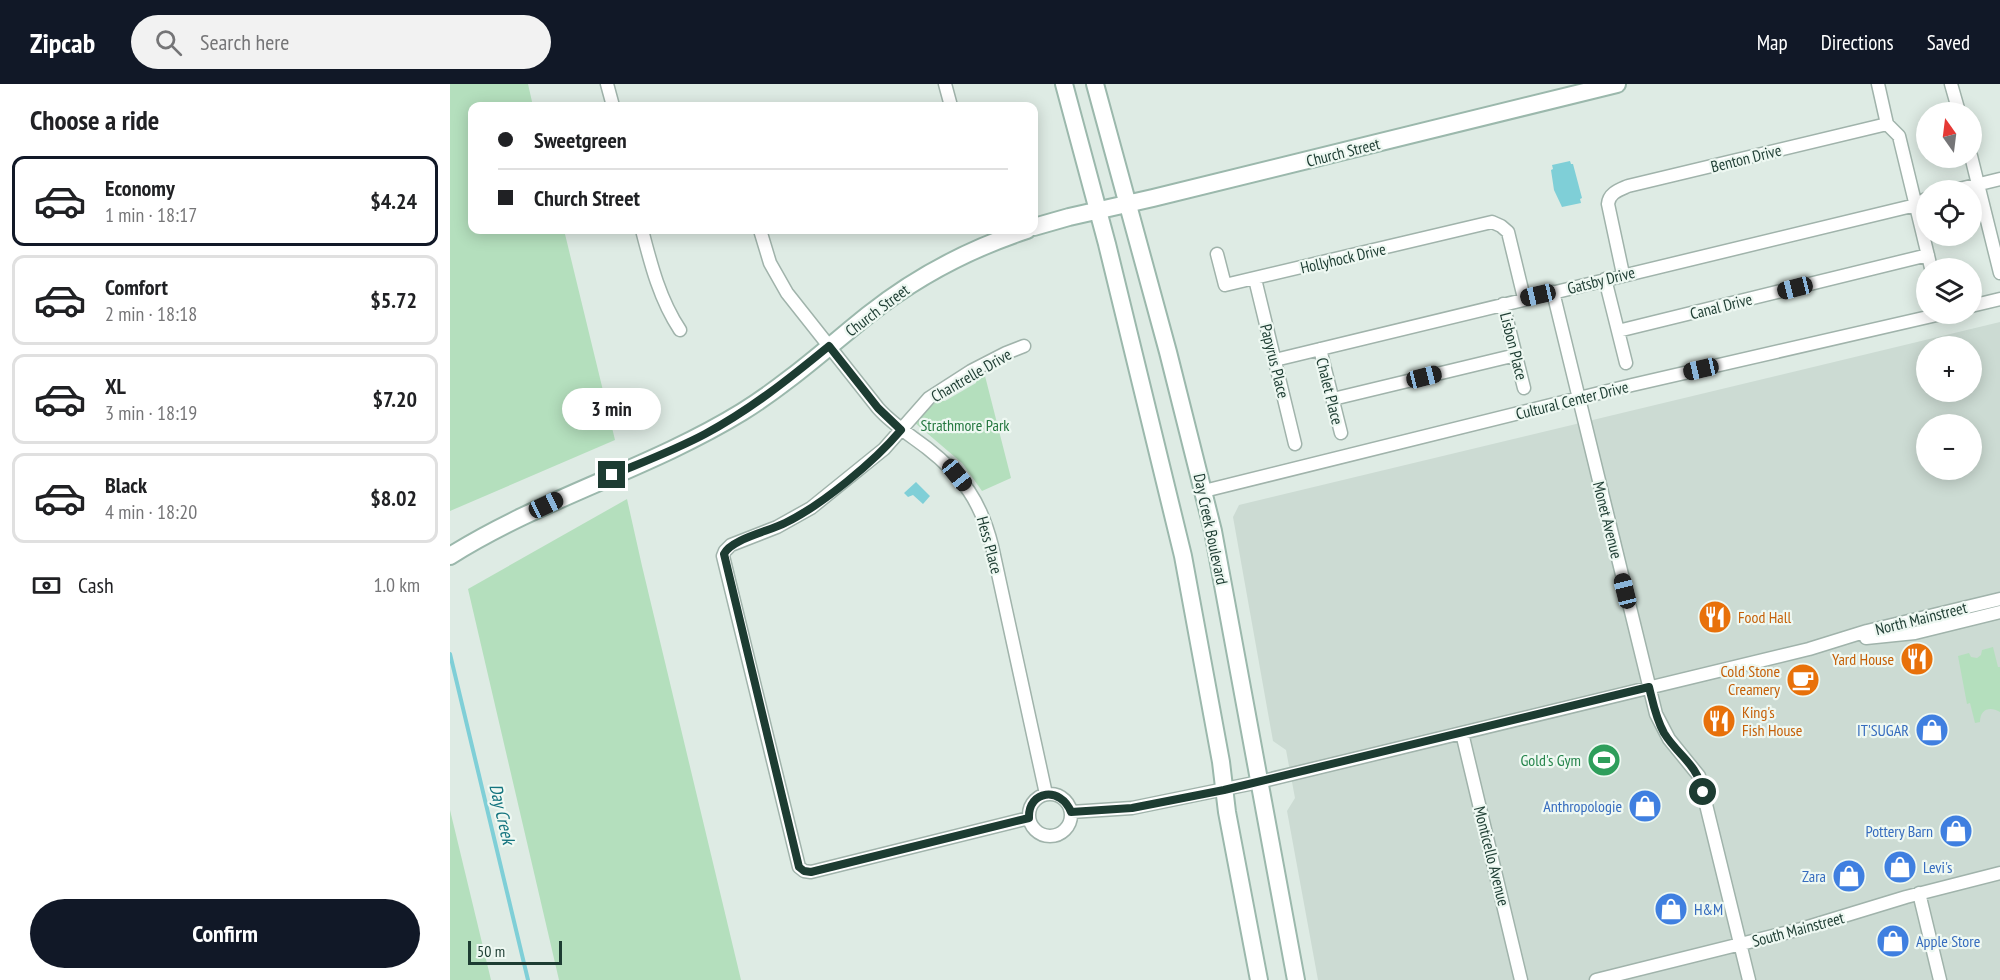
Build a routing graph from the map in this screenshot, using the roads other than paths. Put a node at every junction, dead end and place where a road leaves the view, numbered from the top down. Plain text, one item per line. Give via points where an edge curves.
1 (608, 84) edge
2 (945, 84) edge
3 (1064, 84) edge
4 (1095, 84) edge
5 (1617, 84) edge
6 (1878, 84) edge
7 (1951, 84) edge
8 (612, 102) edge
9 (950, 102) edge
10 (1956, 102) edge
11 (1887, 124) junction
12 (2000, 179) edge
13 (1982, 184) edge
14 (1916, 187) edge
15 (1982, 198) edge
16 (1916, 203) edge
17 (1128, 204) junction
18 (1098, 210) junction
19 (1038, 226) edge
20 (643, 234) edge
21 (761, 234) edge
22 (1016, 234) edge
23 (1927, 246) edge
24 (1217, 254) dead end
25 (1928, 255) junction
26 (1929, 258) edge
27 (2000, 273) edge
28 (1623, 274) junction
29 (1254, 279) junction
30 (1605, 279) junction
31 (1553, 292) junction
32 (1524, 298) junction
33 (2000, 299) edge
34 (1982, 303) edge
35 (1503, 304) junction
36 (1916, 320) edge
37 (680, 330) dead end
38 (1618, 331) junction
39 (829, 346) junction
40 (1023, 346) dead end
41 (1320, 349) junction
42 (1516, 355) junction
43 (1275, 360) junction
44 (1626, 363) dead end
45 (1524, 388) dead end
46 (1333, 399) junction
47 (1579, 399) junction
48 (901, 430) junction
49 (1341, 433) dead end
50 (1295, 444) dead end
51 (1204, 491) junction
52 (450, 556) edge
53 (2000, 599) edge
54 (2000, 612) edge
55 (1844, 640) junction
56 (1649, 687) junction
57 (1462, 733) junction
58 (1259, 782) junction
59 (1224, 790) junction
60 (1046, 794) junction
61 (1071, 812) junction
62 (1029, 818) junction
63 (2000, 873) edge
64 (1919, 893) junction
65 (1741, 945) junction
66 (1259, 980) edge
67 (1296, 980) edge
68 (1521, 980) edge
69 (1596, 980) edge
70 (1749, 980) edge
71 (1940, 980) edge

1 - 8 street
2 - 9 street
3 - 18 main road, Day Creek Boulevard
4 - 17 main road, Day Creek Boulevard
5 - 17 main road, Church Street
6 - 11 street
7 - 10 street
11 - 14 street via 1899,136
11 - 28 street, Benton Drive via 1616,192 1609,198 1609,212
12 - 13 street
15 - 27 street
16 - 28 street, Gatsby Drive
17 - 18 main road, Church Street
17 - 51 main road, Day Creek Boulevard
18 - 19 main road, Church Street
18 - 59 main road, Day Creek Boulevard via 1183,556
20 - 37 street via 667,310
21 - 39 street, Hess Place via 782,286
22 - 39 main road, Church Street via 935,269
23 - 25 street
24 - 29 street, Hollyhock Drive via 1226,285
25 - 26 street
25 - 38 street, Canal Drive
28 - 30 street, Gatsby Drive
29 - 32 street, Hollyhock Drive via 1492,222 1508,232
29 - 43 street, Papyrus Place
30 - 31 street, Gatsby Drive
30 - 38 street
31 - 32 street, Gatsby Drive
31 - 47 street, Monet Avenue
32 - 35 street, Gatsby Drive
33 - 34 street
35 - 41 street, Gatsby Drive
35 - 42 street, Lisbon Place
36 - 47 street, Cultural Center Drive
38 - 44 street
39 - 48 street, Hess Place via 878,408
39 - 52 main road, Church Street via 783,384 704,434 531,511
40 - 48 street, Chantrelle Drive via 937,392
41 - 43 street, Gatsby Drive
41 - 46 street, Chalet Place
42 - 45 street, Lisbon Place
42 - 46 street
43 - 50 street, Papyrus Place
46 - 49 street, Chalet Place
47 - 51 street, Cultural Center Drive
47 - 56 street, Monet Avenue
48 - 60 street, Hess Place via 957,475 983,514
48 - 62 street, Chantrelle Drive via 872,460 811,508 731,545 723,556 799,867 811,872
51 - 58 main road, Day Creek Boulevard
53 - 55 street, North Mainstreet
54 - 55 street, North Mainstreet via 1916,633
55 - 56 street, North Mainstreet
56 - 57 street, North Mainstreet
56 - 65 street, Monet Avenue via 1664,732 1699,776
57 - 58 street, North Mainstreet
57 - 68 street, Monticello Avenue
58 - 59 street, North Mainstreet
58 - 67 main road, Day Creek Boulevard
59 - 61 street, North Mainstreet via 1132,808
59 - 66 main road, Day Creek Boulevard
60 - 61 street via 1060,797
60 - 62 street via 1031,805
61 - 62 street via 1066,829 1055,836 1035,831
63 - 64 street, South Mainstreet
64 - 65 street, South Mainstreet
64 - 71 street
65 - 69 street, South Mainstreet
65 - 70 street, Monet Avenue

